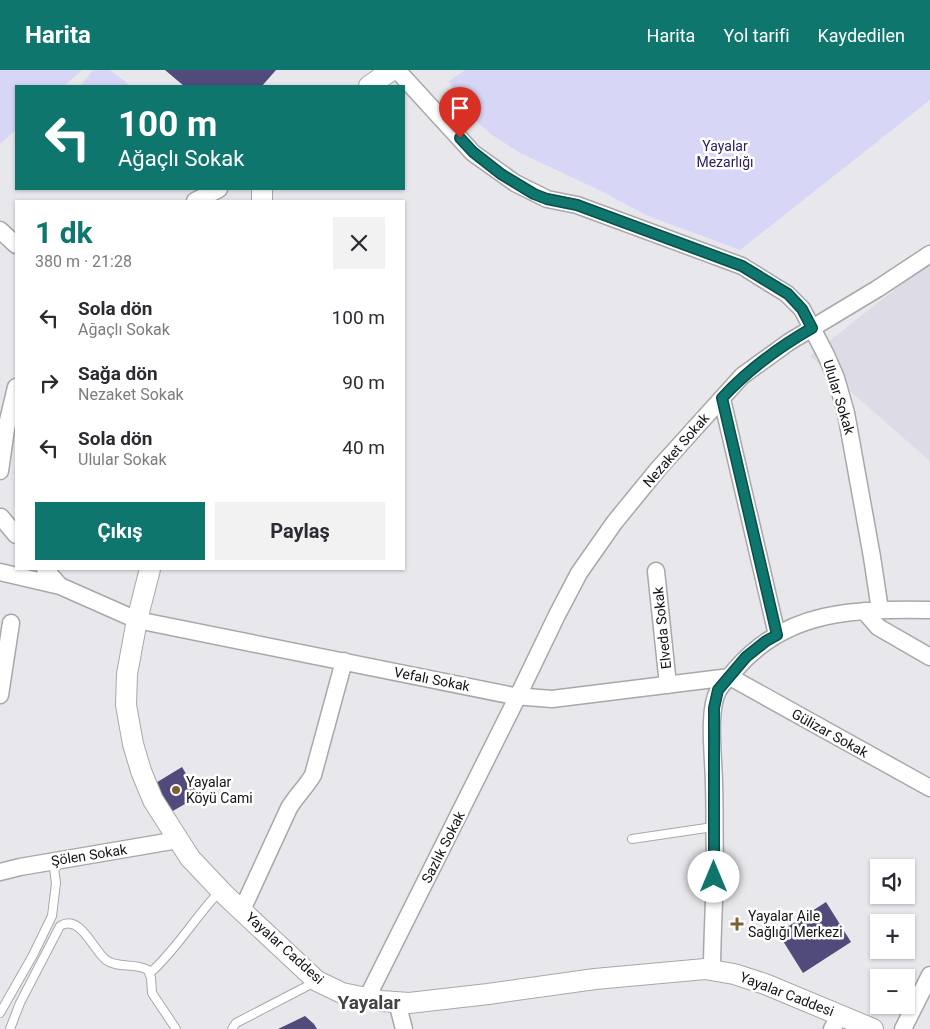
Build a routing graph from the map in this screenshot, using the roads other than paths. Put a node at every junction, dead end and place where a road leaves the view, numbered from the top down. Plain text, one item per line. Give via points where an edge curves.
1 (392, 70) edge
2 (396, 70) edge
3 (370, 85) edge
4 (217, 190) edge
5 (197, 200) edge
6 (0, 230) edge
7 (15, 244) edge
8 (930, 254) edge
9 (812, 328) junction
10 (15, 391) edge
11 (722, 398) junction
12 (3, 435) edge
13 (0, 471) edge
14 (0, 516) edge
15 (0, 534) edge
16 (15, 534) edge
17 (46, 570) edge
18 (150, 570) edge
19 (0, 572) edge
20 (656, 572) dead end
21 (60, 586) junction
22 (930, 610) edge
23 (872, 611) junction
24 (137, 620) junction
25 (11, 623) dead end
26 (777, 635) junction
27 (930, 657) edge
28 (344, 661) junction
29 (730, 677) junction
30 (668, 685) junction
31 (0, 695) edge
32 (518, 696) junction
33 (930, 788) edge
34 (713, 828) junction
35 (632, 839) dead end
36 (178, 840) junction
37 (53, 861) junction
38 (0, 872) edge
39 (220, 890) junction
40 (242, 910) junction
41 (712, 970) junction
42 (150, 973) junction
43 (930, 975) edge
44 (317, 981) junction
45 (367, 998) junction
46 (397, 1002) junction
47 (0, 1013) edge
48 (836, 1022) edge
49 (10, 1029) edge
50 (176, 1029) edge
51 (232, 1029) edge
52 (404, 1029) edge
53 (873, 1029) edge
54 (903, 1029) edge

1 - 3 street
2 - 9 street, Ulular Sokak via 473,152 515,183 547,199 577,205 742,266 788,294 802,309
4 - 5 street
6 - 7 street
8 - 9 street, Nezaket Sokak
9 - 11 street, Nezaket Sokak via 742,376
9 - 23 street, Ulular Sokak via 836,378 846,413 872,557
10 - 12 street
11 - 26 street
11 - 32 street, Nezaket Sokak via 620,515 579,573
12 - 13 street
14 - 15 street
14 - 16 street
17 - 21 street
18 - 24 street, Yayalar Caddesi
19 - 21 street
20 - 30 street, Elveda Sokak
21 - 24 street, Vefalı Sokak
22 - 23 street
23 - 26 street via 822,617 799,623
23 - 27 street via 878,627
24 - 28 street, Vefalı Sokak
24 - 36 street, Yayalar Caddesi via 126,706 133,744 153,800
25 - 31 street
26 - 29 street via 746,657
28 - 32 street, Vefalı Sokak
28 - 40 street via 313,775 289,808
29 - 30 street, Vefalı Sokak
29 - 33 street, Gülizar Sokak
29 - 34 street via 718,690 714,708
30 - 32 street, Vefalı Sokak via 552,699
32 - 45 street, Sazlık Sokak
34 - 35 lane
34 - 41 street
36 - 37 street, Şölen Sokak
36 - 39 street, Yayalar Caddesi
37 - 38 street, Şölen Sokak
37 - 47 lane via 56,890 52,916
39 - 40 street, Yayalar Caddesi
39 - 42 lane via 166,959
40 - 44 street, Yayalar Caddesi
41 - 46 street, Yayalar Caddesi via 649,973
41 - 48 street, Yayalar Caddesi via 764,984
42 - 49 lane via 145,968 110,962 76,925 63,924 20,1002
42 - 50 lane via 152,994
43 - 54 street
44 - 45 street, Yayalar Caddesi via 342,994
44 - 51 lane
45 - 46 street, Yayalar Caddesi
46 - 52 street
48 - 53 street, Yayalar Caddesi

